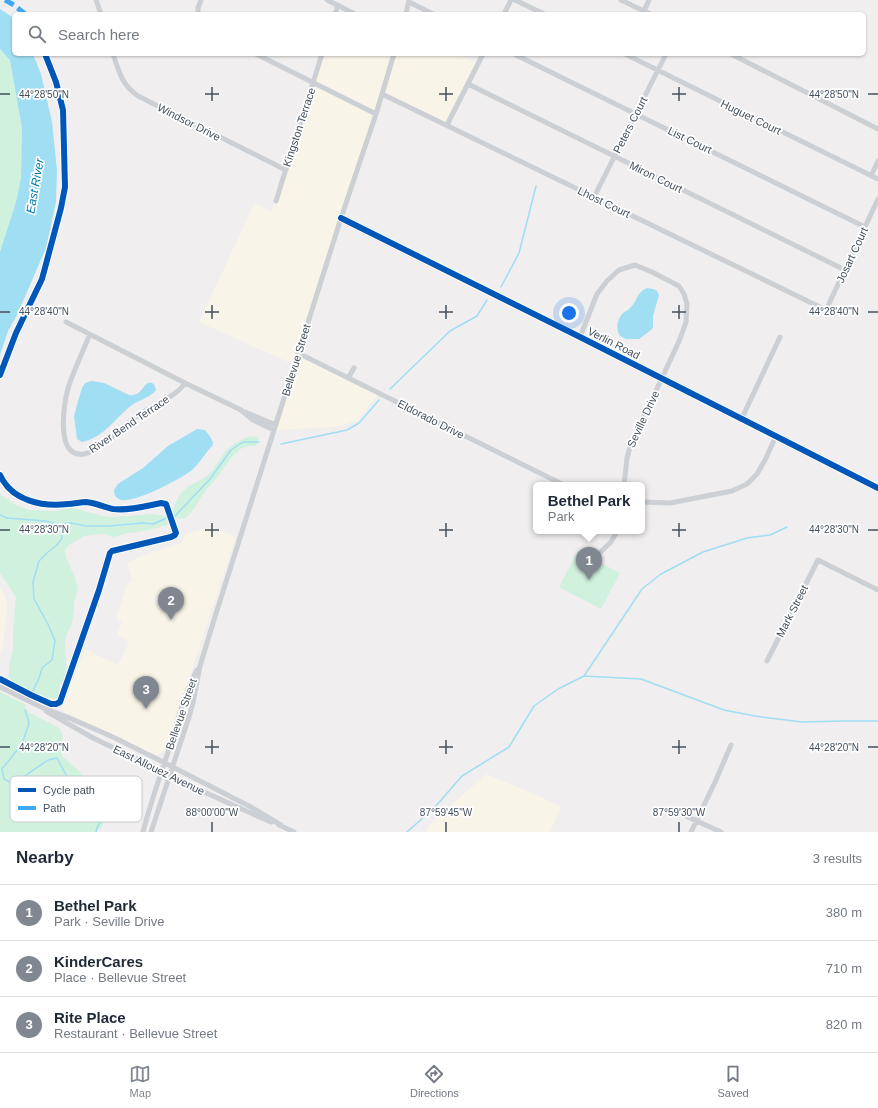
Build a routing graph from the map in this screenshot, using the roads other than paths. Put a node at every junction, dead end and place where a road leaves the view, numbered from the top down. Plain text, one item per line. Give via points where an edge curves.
1 (96, 0) edge
2 (201, 0) edge
3 (327, 0) edge
4 (511, 0) edge
5 (515, 0) edge
6 (622, 0) edge
7 (649, 0) edge
8 (409, 1) edge
9 (338, 5) junction
10 (644, 11) joint
11 (100, 12) edge
12 (198, 12) edge
13 (336, 12) edge
14 (351, 12) edge
15 (406, 12) edge
16 (429, 12) edge
17 (505, 12) edge
18 (540, 12) edge
19 (114, 56) edge
20 (260, 56) edge
21 (321, 56) edge
22 (393, 56) edge
23 (482, 56) edge
24 (518, 56) edge
25 (628, 56) edge
26 (665, 56) edge
27 (735, 56) edge
28 (658, 70) junction
29 (313, 83) junction
30 (468, 84) junction
31 (382, 94) junction
32 (376, 114) junction
33 (636, 114) junction
34 (447, 125) junction
35 (878, 129) edge
36 (614, 156) junction
37 (878, 162) edge
38 (286, 170) junction
39 (871, 176) junction
40 (878, 179) edge
41 (594, 197) junction
42 (878, 199) edge
43 (276, 201) dead end
44 (340, 218) junction
45 (865, 227) junction
46 (845, 270) junction
47 (826, 310) joint
48 (66, 322) dead end
49 (90, 334) junction
50 (580, 337) junction
51 (780, 338) dead end
52 (298, 353) junction
53 (354, 368) dead end
54 (348, 378) junction
55 (662, 378) junction
56 (185, 383) junction
57 (742, 418) junction
58 (275, 427) junction
59 (776, 436) junction
60 (558, 482) edge
61 (624, 482) edge
62 (878, 488) edge
63 (645, 502) edge
64 (615, 534) edge
65 (593, 559) dead end
66 (878, 590) edge
67 (766, 661) dead end
68 (200, 666) junction
69 (0, 687) edge
70 (41, 707) junction
71 (731, 745) dead end
72 (165, 762) junction
73 (173, 766) junction
74 (161, 772) junction
75 (169, 776) junction
76 (677, 812) dead end
77 (697, 820) junction
78 (280, 825) junction
79 (143, 832) edge
80 (151, 832) edge
81 (294, 832) edge
82 (691, 832) edge
83 (721, 832) edge

1 - 11 street
2 - 12 street
3 - 9 street
4 - 17 street
5 - 18 street
6 - 10 street
7 - 10 street
8 - 15 street
8 - 16 street
9 - 13 street
9 - 14 street
19 - 38 street, Windsor Drive via 120,76 138,96
20 - 29 street
21 - 29 street, Kingston Terrace
22 - 31 street, Bellevue Street
23 - 30 street
24 - 33 street, List Court
25 - 28 street, Huguet Court
26 - 28 street, Peters Court
27 - 35 street
28 - 33 street, Peters Court
28 - 39 street, Huguet Court
29 - 32 street
29 - 38 street, Kingston Terrace
30 - 34 street
30 - 36 street, Miron Court
31 - 32 street, Bellevue Street
31 - 34 street, Lhost Court
32 - 44 street, Bellevue Street
33 - 36 street, Peters Court
33 - 45 street, List Court
34 - 41 street, Lhost Court
36 - 41 street, Peters Court
36 - 46 street, Miron Court
37 - 39 street
38 - 43 street, Kingston Terrace
39 - 40 street, Huguet Court
41 - 47 street, Lhost Court
42 - 45 street, Josart Court
44 - 50 street, Verlin Road
44 - 52 street, Bellevue Street
45 - 46 street, Josart Court
46 - 47 street, Josart Court
48 - 49 street
49 - 56 street
49 - 56 street, River Bend Terrace via 69,385 64,411 64,438 70,450 77,454 93,451 138,415 182,388
50 - 55 street, Verlin Road
50 - 55 street via 598,294 619,270 635,265 652,272 679,286 686,304 686,322
51 - 57 street
52 - 54 street, Eldorado Drive
52 - 58 street, Bellevue Street
53 - 54 street
54 - 60 street, Eldorado Drive
55 - 57 street, Verlin Road
55 - 61 street, Seville Drive via 631,443 626,458
56 - 58 street via 241,410 253,420
57 - 59 street, Verlin Road
58 - 68 street, Bellevue Street
59 - 62 street, Verlin Road
59 - 63 street via 757,474 747,484 732,491 670,503
64 - 65 street via 611,542
66 - 67 street, Mark Street via 818,560
68 - 72 street, Bellevue Street via 186,694
68 - 73 street, Bellevue Street via 193,703
69 - 70 street, East Allouez Avenue
70 - 72 street, East Allouez Avenue
70 - 74 street, East Allouez Avenue via 93,738
71 - 77 street
72 - 73 street, East Allouez Avenue
72 - 74 street, Bellevue Street
73 - 75 street, Bellevue Street
73 - 78 street, East Allouez Avenue
74 - 75 street, East Allouez Avenue
74 - 79 street, Bellevue Street
75 - 78 street, East Allouez Avenue
75 - 80 street, Bellevue Street
76 - 77 street
77 - 82 street
77 - 83 street
78 - 81 street, East Allouez Avenue

